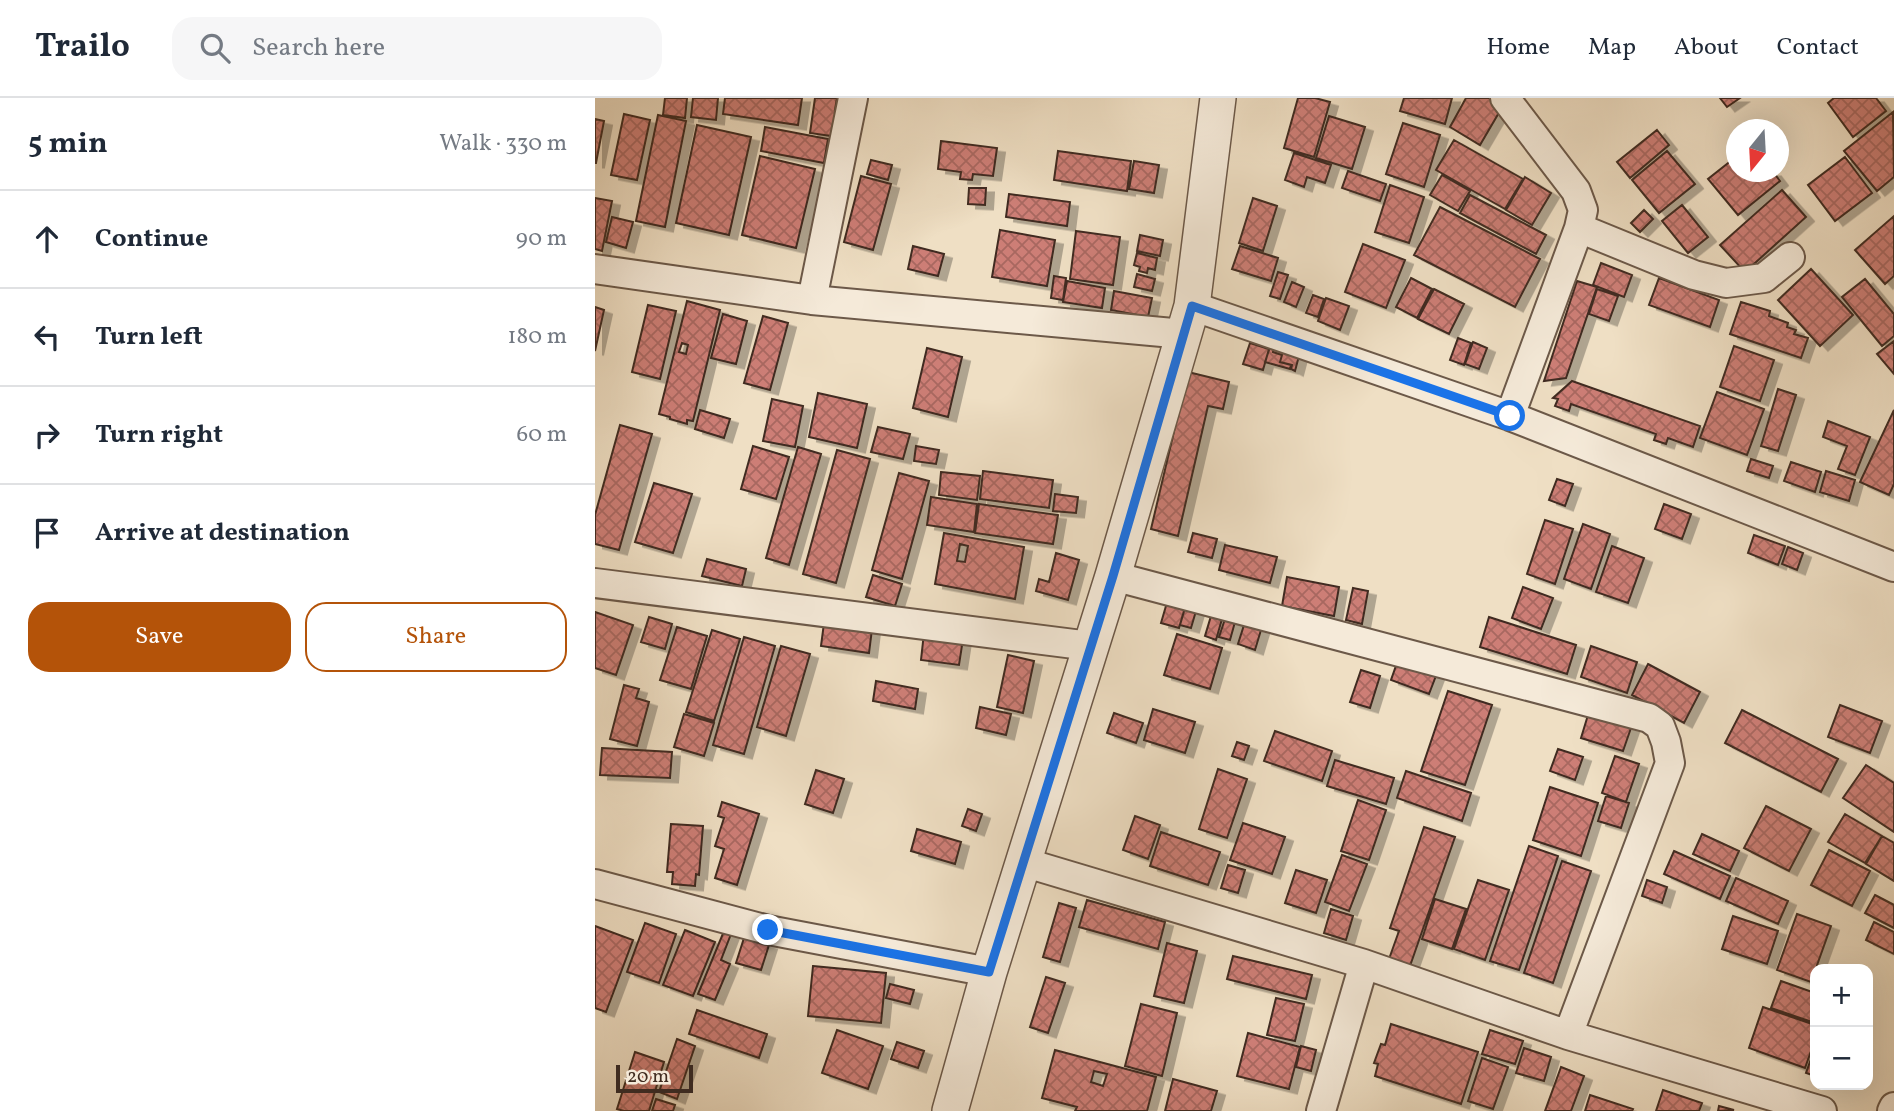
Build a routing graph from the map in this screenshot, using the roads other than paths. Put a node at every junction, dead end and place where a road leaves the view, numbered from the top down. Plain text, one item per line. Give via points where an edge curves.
1 (853, 98) edge
2 (1218, 98) edge
3 (1505, 98) edge
4 (1579, 228) junction
5 (1790, 257) dead end
6 (595, 270) edge
7 (811, 300) junction
8 (1188, 320) junction
9 (1510, 416) junction
10 (1894, 567) edge
11 (1113, 576) junction
12 (595, 583) edge
13 (1090, 646) junction
14 (1023, 862) junction
15 (595, 884) edge
16 (1364, 964) junction
17 (989, 972) junction
18 (1568, 1035) junction
19 (950, 1111) edge
20 (1321, 1111) edge
21 (1822, 1111) edge

1 - 7 street
2 - 8 street
3 - 4 street via 1576,191 1583,210
4 - 5 street via 1694,275 1726,283 1765,278
4 - 9 street
6 - 7 street
7 - 8 street
8 - 9 street
8 - 11 street
9 - 10 street
11 - 13 street
11 - 18 street via 1636,715 1660,726 1669,763
12 - 13 street
13 - 14 street
14 - 16 street
14 - 17 street
15 - 17 street via 768,930
16 - 18 street
16 - 20 street
17 - 19 street
18 - 21 street

